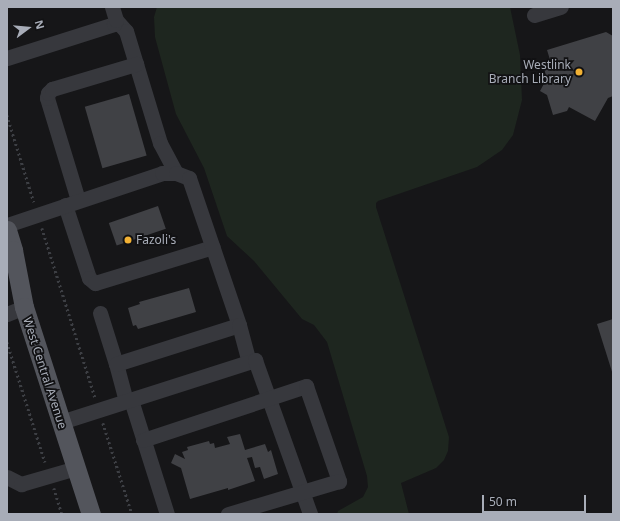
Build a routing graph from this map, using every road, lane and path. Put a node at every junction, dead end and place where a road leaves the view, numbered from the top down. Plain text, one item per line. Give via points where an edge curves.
1 (561, 7) edge
2 (114, 14) edge
3 (534, 15) dead end
4 (7, 58) edge
5 (136, 64) junction
6 (7, 115) edge
7 (176, 173) junction
8 (71, 203) junction
9 (38, 214) junction
10 (7, 225) edge
11 (7, 230) edge
12 (212, 247) junction
13 (10, 250) edge
14 (24, 307) junction
15 (100, 313) dead end
16 (7, 314) edge
17 (239, 325) junction
18 (7, 342) edge
19 (250, 362) junction
20 (116, 364) junction
21 (269, 398) junction
22 (128, 400) junction
23 (99, 410) junction
24 (61, 422) junction
25 (144, 440) junction
26 (76, 468) junction
27 (50, 476) junction
28 (7, 477) edge
29 (302, 491) junction
30 (62, 514) edge
31 (91, 514) edge
32 (132, 514) edge
33 (167, 514) edge
34 (228, 514) edge
35 (310, 514) edge

1 - 3 lane
2 - 4 lane via 110,26
2 - 5 lane via 126,31
5 - 7 lane via 160,143
5 - 8 lane via 48,93 47,98
6 - 9 path
7 - 8 lane via 162,173
7 - 12 lane via 189,178
8 - 9 lane
8 - 12 lane via 88,278 95,282
9 - 10 lane
9 - 23 path
11 - 13 main road, West Central Avenue
12 - 17 lane
13 - 14 main road, West Central Avenue
14 - 16 lane
14 - 24 main road, West Central Avenue
15 - 20 lane
17 - 19 lane
17 - 20 lane
18 - 27 path
19 - 21 lane via 255,360
19 - 22 lane
20 - 22 lane
21 - 25 lane
21 - 29 lane
21 - 29 lane via 306,386 339,481
22 - 23 lane
22 - 25 lane
23 - 24 lane
23 - 32 path
24 - 26 main road, West Central Avenue
25 - 33 lane
26 - 27 lane
26 - 31 main road, West Central Avenue
27 - 28 lane via 21,484
27 - 30 path
29 - 34 lane
29 - 35 lane

